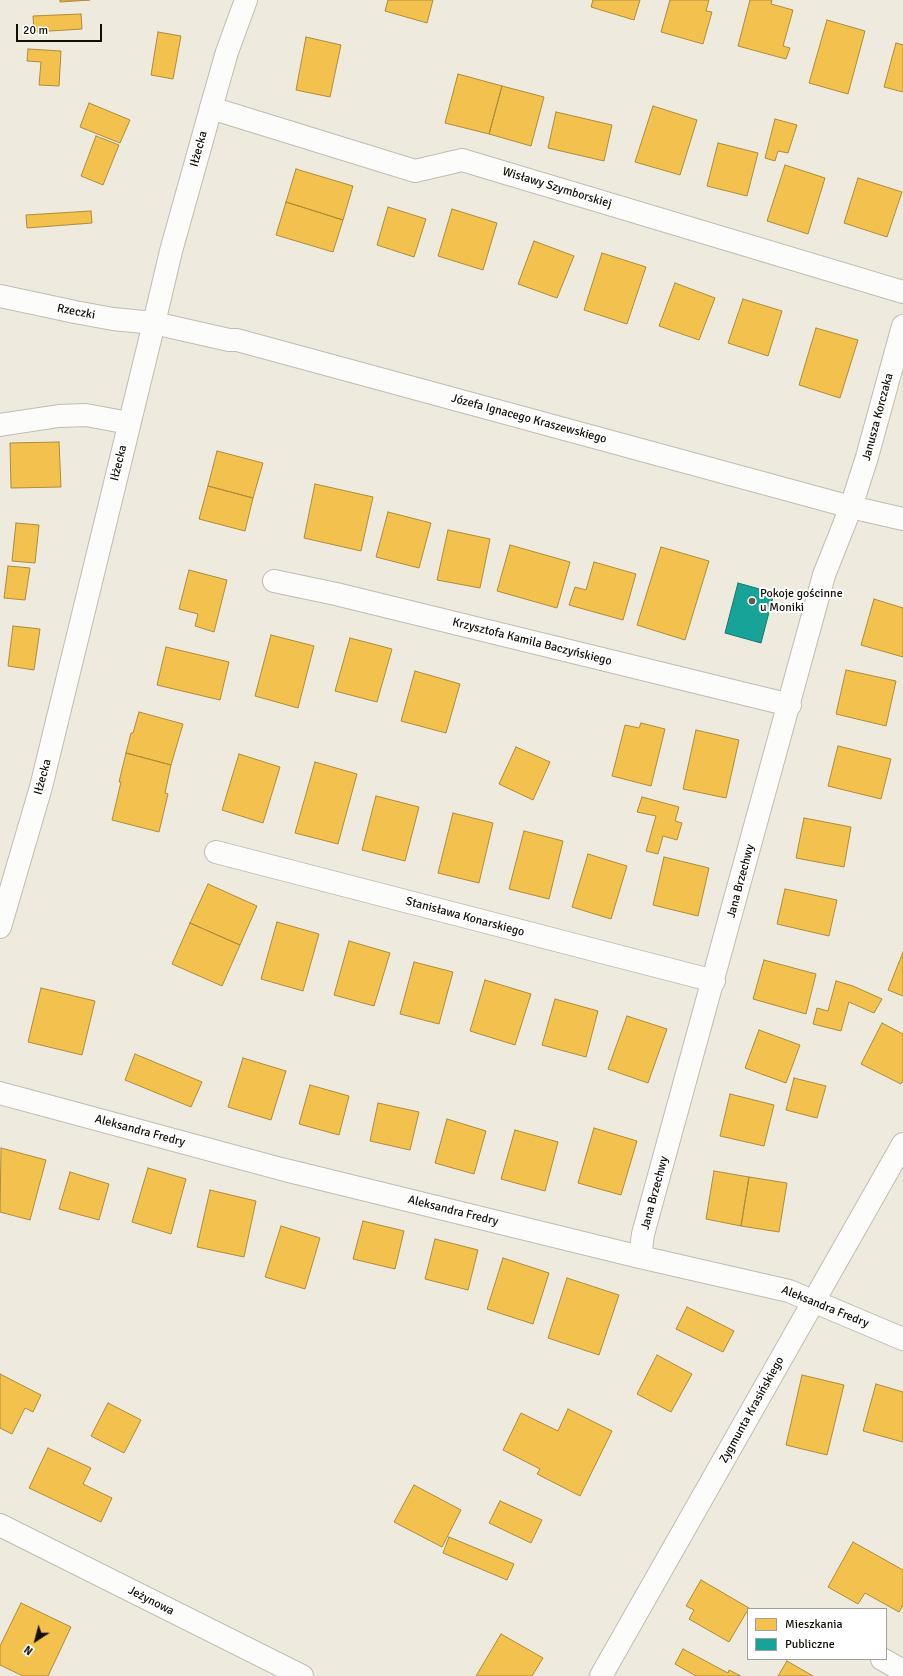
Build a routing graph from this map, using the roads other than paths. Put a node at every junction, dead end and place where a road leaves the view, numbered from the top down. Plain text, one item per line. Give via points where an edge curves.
1 (246, 0) edge
2 (210, 108) junction
3 (903, 292) edge
4 (0, 296) edge
5 (154, 323) junction
6 (903, 326) edge
7 (129, 423) junction
8 (0, 424) edge
9 (851, 507) junction
10 (903, 519) edge
11 (274, 581) dead end
12 (790, 705) junction
13 (216, 852) dead end
14 (0, 927) edge
15 (714, 981) junction
16 (0, 1093) edge
17 (903, 1144) edge
18 (640, 1257) junction
19 (813, 1300) junction
20 (903, 1339) edge
21 (0, 1525) edge
22 (884, 1660) edge
23 (903, 1671) edge
24 (302, 1676) edge
25 (601, 1676) edge

1 - 2 street, Iłżecka
2 - 3 street, Wisławy Szymborskiej via 415,171 462,160
2 - 5 street, Iłżecka
4 - 5 street, Rzeczki via 114,319
5 - 7 street, Iłżecka
5 - 9 street, Józefa Ignacego Kraszewskiego via 237,340
6 - 9 street, Janusza Korczaka
7 - 8 street via 86,415
7 - 14 street, Iłżecka via 41,787
9 - 10 street, Józefa Ignacego Kraszewskiego
9 - 12 street, Jana Brzechwy via 824,575
11 - 12 street, Krzysztofa Kamila Baczyńskiego
12 - 15 street, Jana Brzechwy
13 - 15 street, Stanisława Konarskiego
15 - 18 street, Jana Brzechwy via 643,1234
16 - 18 street, Aleksandra Fredry via 280,1169
17 - 19 street, Zygmunta Krasińskiego
18 - 19 street, Aleksandra Fredry via 789,1291
19 - 20 street, Aleksandra Fredry
19 - 25 street, Zygmunta Krasińskiego
21 - 24 street, Jeżynowa
22 - 23 street

